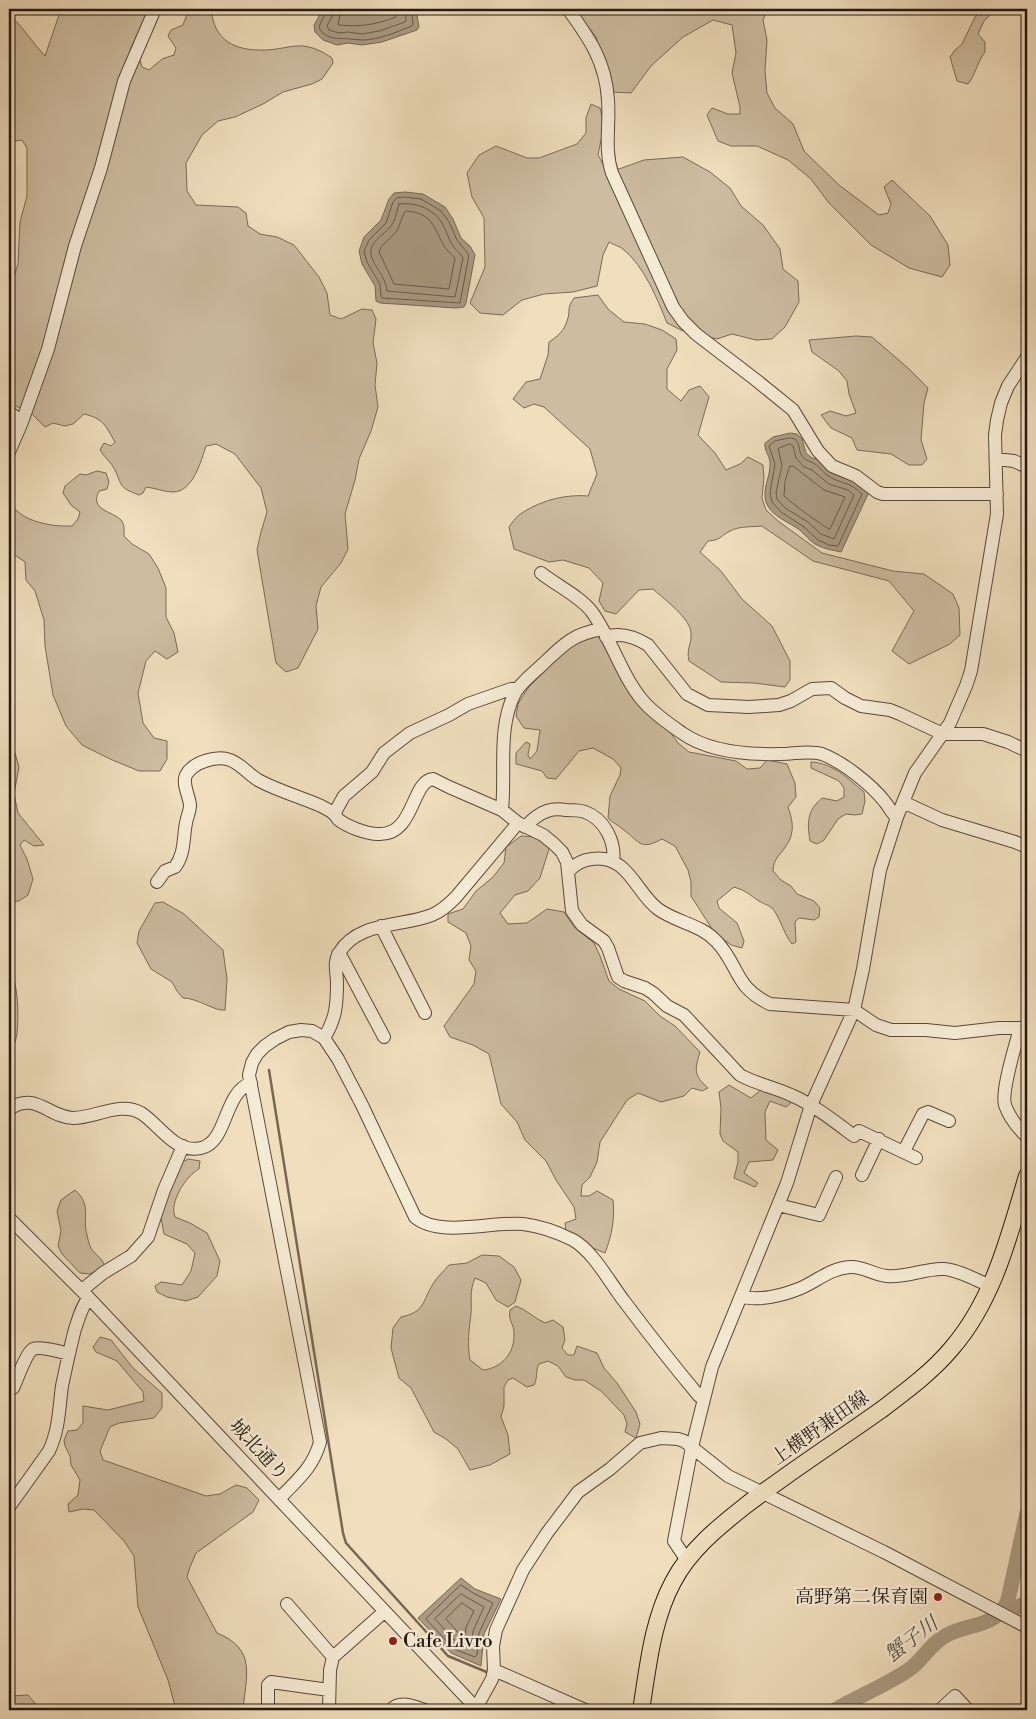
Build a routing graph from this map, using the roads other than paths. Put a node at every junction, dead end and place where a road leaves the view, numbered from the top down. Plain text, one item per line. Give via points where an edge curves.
1 (155, 9) edge
2 (568, 9) edge
3 (1027, 358) edge
4 (9, 412) edge
5 (22, 422) junction
6 (9, 452) edge
7 (996, 459) junction
8 (1027, 467) edge
9 (997, 494) junction
10 (541, 574) dead end
11 (604, 633) junction
12 (518, 689) junction
13 (942, 734) junction
14 (1027, 751) edge
15 (903, 802) junction
16 (502, 810) junction
17 (334, 814) junction
18 (897, 817) junction
19 (522, 825) junction
20 (1027, 847) edge
21 (613, 862) junction
22 (569, 871) junction
23 (157, 882) dead end
24 (381, 926) junction
25 (338, 954) junction
26 (854, 1010) junction
27 (425, 1013) dead end
28 (1023, 1028) edge
29 (324, 1038) junction
30 (384, 1038) dead end
31 (251, 1083) junction
32 (811, 1105) junction
33 (9, 1109) edge
34 (949, 1121) dead end
35 (1027, 1136) edge
36 (879, 1139) junction
37 (183, 1146) junction
38 (904, 1151) junction
39 (916, 1158) dead end
40 (862, 1176) dead end
41 (1027, 1176) edge
42 (836, 1177) dead end
43 (778, 1205) junction
44 (9, 1218) edge
45 (990, 1286) junction
46 (86, 1294) junction
47 (741, 1296) junction
48 (69, 1354) junction
49 (13, 1388) dead end
50 (704, 1398) junction
51 (692, 1447) junction
52 (763, 1492) junction
53 (279, 1499) junction
54 (9, 1507) edge
55 (686, 1559) junction
56 (287, 1604) dead end
57 (384, 1612) junction
58 (1027, 1627) edge
59 (333, 1657) junction
60 (494, 1670) junction
61 (329, 1690) junction
62 (477, 1709) edge
63 (268, 1710) edge
64 (329, 1710) edge
65 (391, 1710) edge
66 (425, 1710) edge
67 (585, 1710) edge
68 (641, 1710) edge
69 (940, 1710) edge
70 (968, 1710) edge

1 - 5 street via 124,82 48,349
2 - 9 street via 589,37 606,85 608,155 612,173 673,307 683,321 793,410 828,463 856,476 876,492
3 - 7 street via 1000,403 995,435
4 - 5 street
5 - 6 street
7 - 8 street via 1014,461
7 - 9 street
9 - 13 street via 997,514 971,671 950,723
10 - 11 street via 586,606
11 - 12 street via 574,637
11 - 13 street via 627,636 648,645 687,694 708,706 779,705 812,689 830,688 862,706 890,710
11 - 18 street via 644,702 683,734 707,746 730,750 821,754 845,766
12 - 16 street via 505,725
12 - 17 street via 468,704 410,733 384,753 372,772 344,796
13 - 14 street via 983,734
13 - 15 street via 915,773
15 - 18 street
15 - 20 street via 942,820
16 - 17 street via 429,779 405,820 386,833 356,828
16 - 19 street
17 - 23 street via 259,780 230,760 220,758 198,764 186,775 184,782 190,805 182,854 175,867 160,875
18 - 26 street via 880,870
19 - 21 street via 545,811 584,811 609,835
19 - 22 street via 543,835 558,848
19 - 24 street via 445,908 432,915
21 - 22 street via 589,859 574,865
21 - 26 street via 628,873 656,907 713,938 725,952 742,983 759,999 778,1006
22 - 32 street via 572,911 582,925 604,941 618,977 644,988 684,1015 740,1075
24 - 25 street via 353,938
24 - 27 street
25 - 29 street via 335,962 336,1013
25 - 30 street
26 - 28 street via 876,1025 891,1030 954,1033
26 - 32 street
28 - 35 street via 1010,1067 1004,1102 1017,1127
29 - 31 street via 312,1031 301,1030 275,1039 257,1054 249,1075
29 - 50 street via 362,1105 415,1217 428,1225 443,1227 521,1224 540,1227 575,1241 598,1265 668,1359
31 - 37 street via 243,1086 236,1096 213,1140 200,1148
31 - 53 street via 320,1442 310,1466
32 - 36 street via 854,1136 859,1130
32 - 43 street
33 - 37 street via 23,1103 34,1103 70,1118 132,1109
34 - 38 street via 928,1112 923,1114
36 - 38 street
36 - 40 street
37 - 46 street via 148,1237 131,1256 103,1273
38 - 39 street
41 - 45 main road, 上横野兼田線
42 - 43 street via 819,1215
43 - 47 street
44 - 46 street, 城北通り
45 - 47 street via 944,1269 887,1276 850,1267 782,1294 755,1298
45 - 52 main road, 上横野兼田線 via 970,1326 935,1367 849,1433
46 - 48 street
46 - 53 street, 城北通り
47 - 50 street via 712,1367
48 - 49 street via 33,1349
48 - 54 street via 54,1441
50 - 51 street
51 - 52 street via 728,1476
51 - 55 street via 674,1541
51 - 60 street via 678,1439 661,1438 640,1443 578,1492 546,1533 523,1570 496,1630
52 - 55 main road, 上横野兼田線 via 721,1525
52 - 58 street
53 - 57 street, 城北通り
55 - 68 main road, 上横野兼田線 via 662,1609 651,1646
56 - 59 street
57 - 59 street
57 - 62 street, 城北通り
59 - 61 street
60 - 62 street
60 - 67 street
61 - 63 street via 271,1682 268,1685
61 - 64 street
65 - 66 street via 402,1705
69 - 70 street via 955,1696

